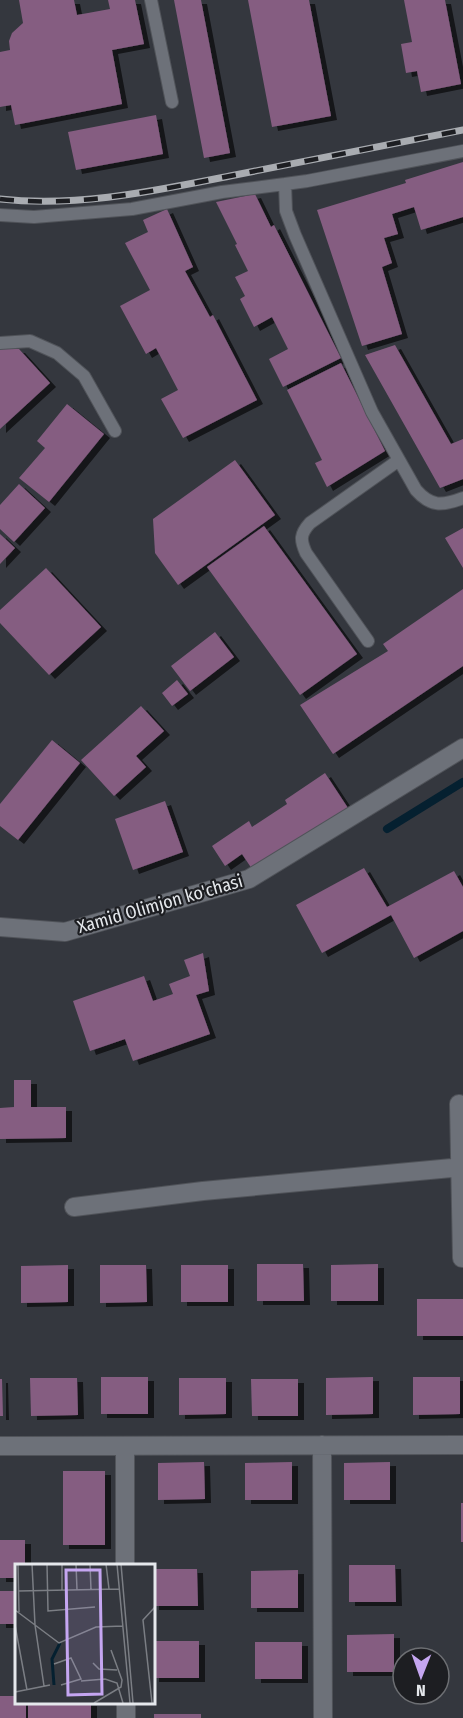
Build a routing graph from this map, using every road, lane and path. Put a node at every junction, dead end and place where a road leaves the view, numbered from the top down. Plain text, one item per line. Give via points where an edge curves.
1 (151, 0) edge
2 (172, 102) dead end
3 (463, 151) edge
4 (285, 184) junction
5 (0, 215) edge
6 (0, 343) edge
7 (115, 431) dead end
8 (399, 460) junction
9 (463, 498) edge
10 (368, 641) dead end
11 (463, 748) edge
12 (0, 927) edge
13 (459, 1104) dead end
14 (462, 1167) edge
15 (74, 1208) dead end
16 (462, 1258) edge
17 (322, 1445) junction
18 (463, 1445) edge
19 (0, 1446) edge
20 (124, 1446) junction
21 (125, 1564) edge
22 (323, 1718) edge

1 - 2 lane
3 - 4 lane
4 - 5 lane via 132,209 34,217
4 - 8 lane via 285,211 372,412
6 - 7 lane via 30,341 57,353 84,376
8 - 9 lane via 424,500 437,505
8 - 10 lane via 310,523 301,541
11 - 12 street, Xamid Olimjon ko'chasi via 249,879 65,932
13 - 14 street
14 - 15 street via 203,1191
14 - 16 street
17 - 18 street
17 - 20 street
17 - 22 street
19 - 20 street
20 - 21 street

